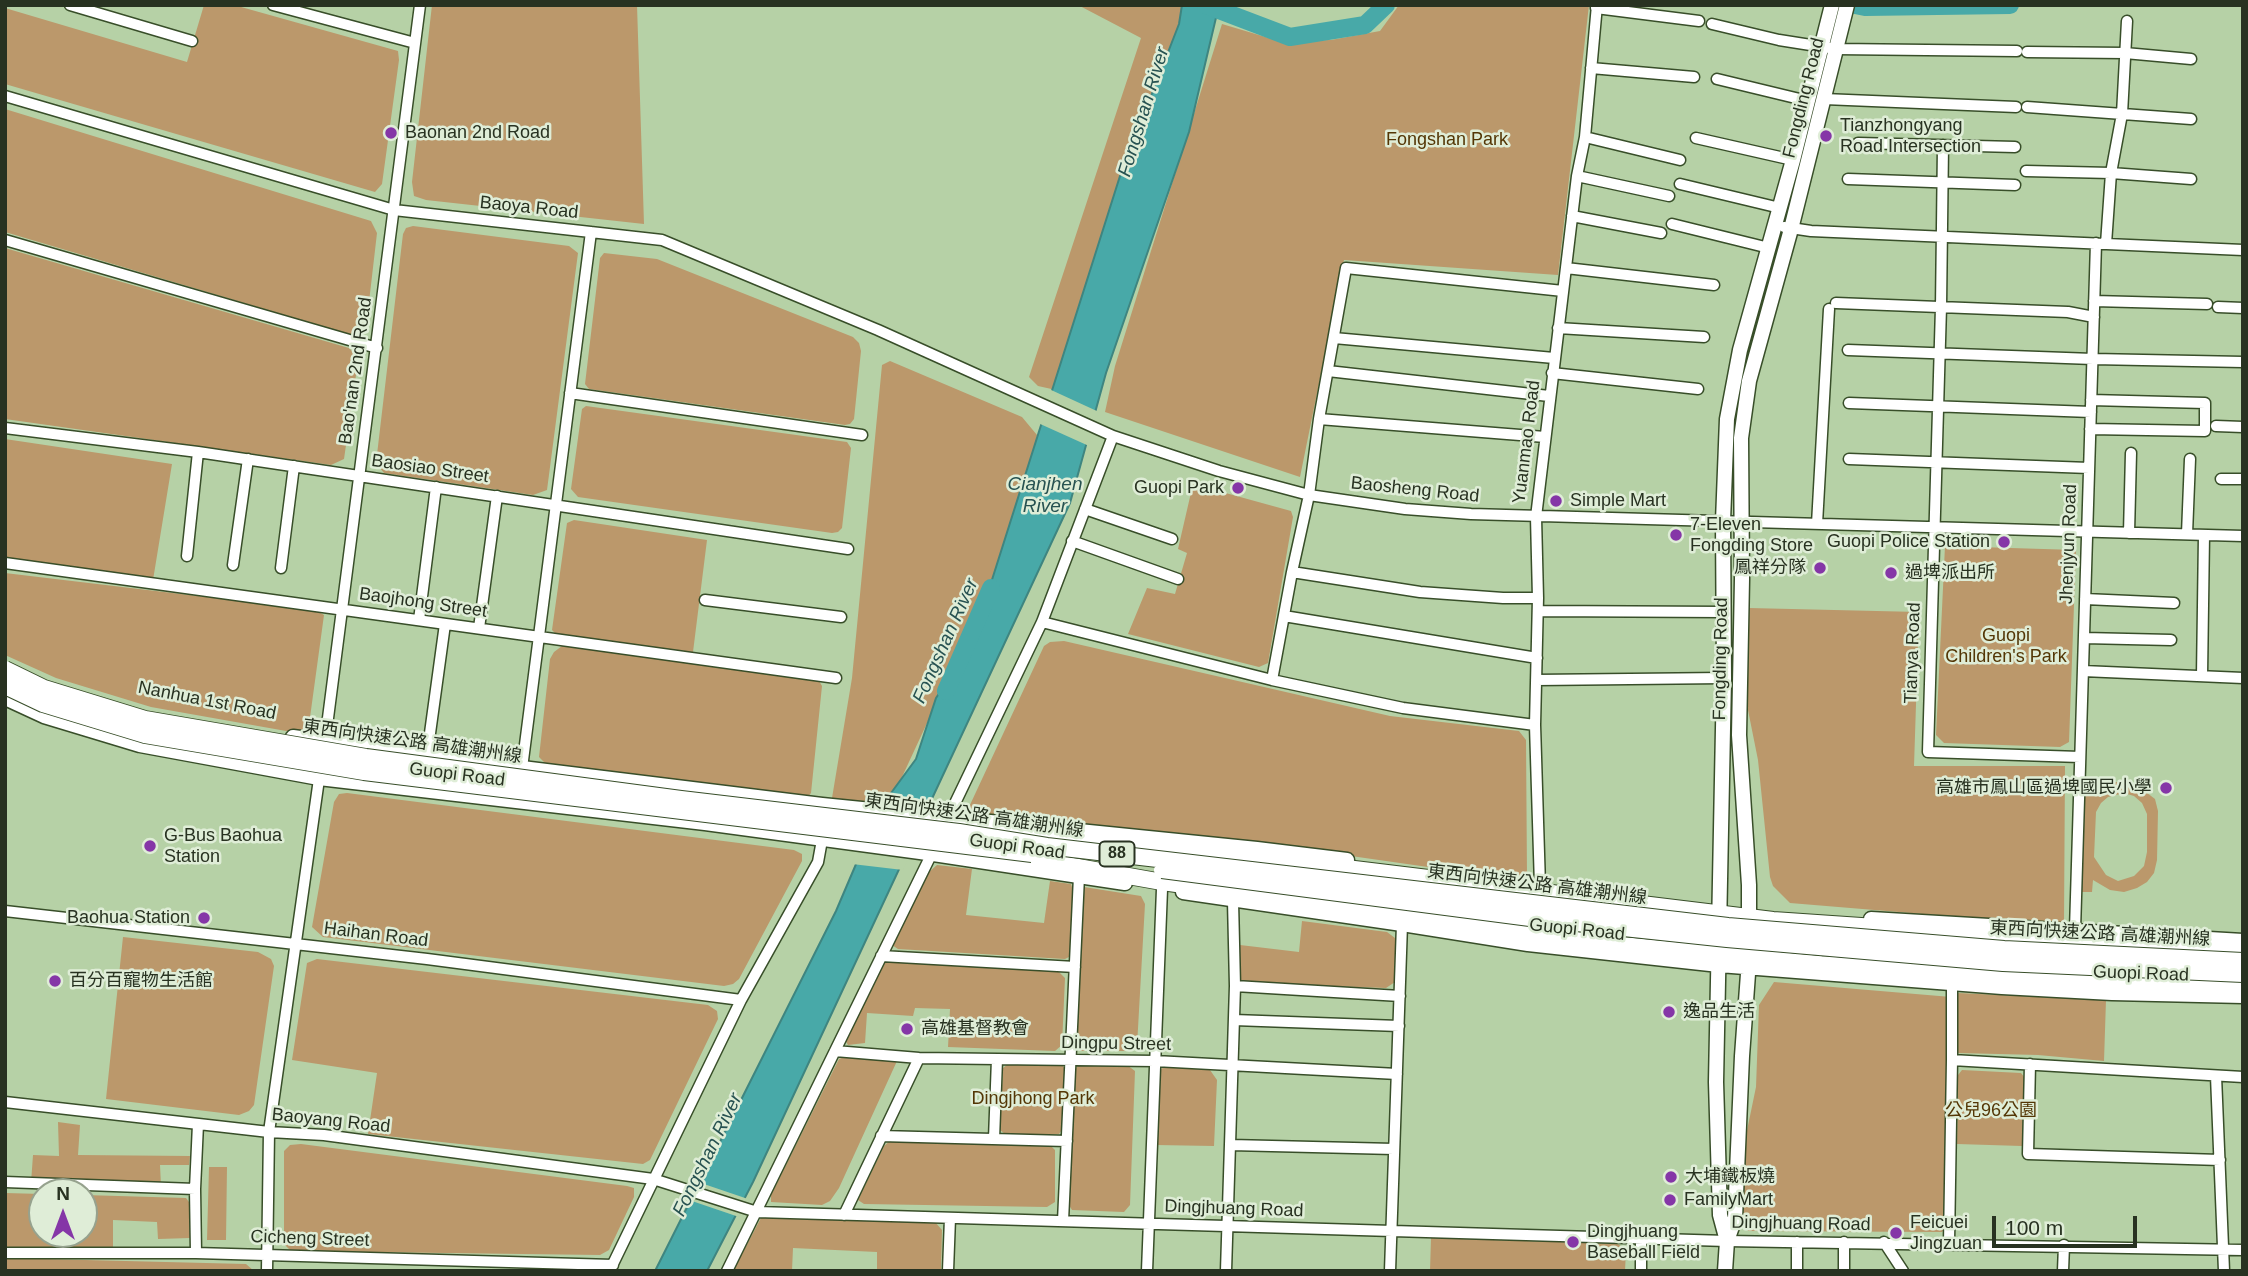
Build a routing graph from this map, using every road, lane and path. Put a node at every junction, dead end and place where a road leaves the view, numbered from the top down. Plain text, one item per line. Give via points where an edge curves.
1 (70, 5) edge
2 (273, 5) edge
3 (420, 5) edge
4 (1596, 7) edge
5 (1838, 11) edge
6 (1699, 20) dead end
7 (2127, 21) dead end
8 (1712, 24) dead end
9 (192, 41) dead end
10 (415, 43) junction
11 (1829, 48) junction
12 (2125, 53) junction
13 (2191, 59) dead end
14 (1591, 68) junction
15 (1693, 77) dead end
16 (1717, 79) dead end
17 (5, 96) edge
18 (1824, 99) junction
19 (1808, 101) junction
20 (2122, 114) junction
21 (2191, 119) dead end
22 (1585, 137) junction
23 (1696, 138) dead end
24 (1858, 143) dead end
25 (1943, 145) junction
26 (2015, 147) dead end
27 (1680, 160) dead end
28 (1793, 160) junction
29 (2026, 171) dead end
30 (2111, 173) junction
31 (1577, 176) junction
32 (1848, 179) dead end
33 (2191, 179) dead end
34 (1942, 182) junction
35 (1680, 184) dead end
36 (2015, 185) dead end
37 (1669, 196) dead end
38 (1780, 208) junction
39 (394, 211) junction
40 (1572, 216) junction
41 (1672, 224) dead end
42 (1775, 226) junction
43 (1791, 229) junction
44 (591, 232) junction
45 (1661, 233) dead end
46 (1942, 235) junction
47 (5, 240) edge
48 (2101, 244) junction
49 (1769, 248) junction
50 (2243, 250) edge
51 (1566, 268) junction
52 (1714, 285) dead end
53 (1563, 291) junction
54 (2094, 301) junction
55 (1941, 307) junction
56 (2243, 308) edge
57 (2094, 317) junction
58 (1558, 328) junction
59 (1703, 337) dead end
60 (1334, 338) junction
61 (377, 348) junction
62 (1848, 350) dead end
63 (1940, 354) junction
64 (1554, 358) junction
65 (2092, 359) junction
66 (2243, 362) edge
67 (1328, 371) junction
68 (1552, 373) junction
69 (1698, 388) dead end
70 (570, 394) junction
71 (1549, 396) junction
72 (1849, 403) dead end
73 (1939, 405) junction
74 (2091, 406) junction
75 (1319, 419) junction
76 (2216, 426) dead end
77 (2243, 427) edge
78 (5, 428) edge
79 (2090, 429) junction
80 (862, 435) dead end
81 (1113, 436) junction
82 (1545, 437) junction
83 (198, 452) junction
84 (2131, 453) dead end
85 (1849, 458) dead end
86 (248, 459) junction
87 (2190, 459) dead end
88 (1937, 461) junction
89 (294, 466) junction
90 (2089, 468) junction
91 (360, 476) junction
92 (2221, 479) dead end
93 (2243, 479) edge
94 (436, 487) junction
95 (1309, 495) junction
96 (497, 496) junction
97 (556, 505) junction
98 (1085, 509) junction
99 (1536, 517) junction
100 (1723, 521) junction
101 (1741, 522) junction
102 (1817, 524) junction
103 (1935, 527) junction
104 (2087, 532) junction
105 (2129, 533) junction
106 (2187, 534) junction
107 (2204, 535) junction
108 (2243, 536) edge
109 (1172, 538) dead end
110 (1072, 541) junction
111 (849, 549) dead end
112 (187, 556) dead end
113 (5, 563) edge
114 (233, 565) dead end
115 (281, 568) dead end
116 (1292, 572) junction
117 (1178, 579) dead end
118 (1538, 598) junction
119 (2085, 599) junction
120 (705, 600) dead end
121 (2174, 603) dead end
122 (343, 610) junction
123 (1538, 611) junction
124 (1724, 612) junction
125 (1284, 616) junction
126 (841, 617) dead end
127 (419, 620) junction
128 (1042, 622) junction
129 (446, 624) junction
130 (479, 628) junction
131 (539, 637) junction
132 (2084, 638) junction
133 (2171, 640) dead end
134 (1537, 658) junction
135 (5, 661) edge
136 (5, 669) edge
137 (2083, 671) junction
138 (2202, 676) junction
139 (836, 678) dead end
140 (1724, 678) junction
141 (2243, 678) edge
142 (1272, 680) junction
143 (1536, 680) junction
144 (5, 686) edge
145 (5, 698) edge
146 (1535, 725) junction
147 (325, 742) junction
148 (427, 755) junction
149 (2080, 757) junction
150 (522, 768) junction
151 (319, 778) junction
152 (948, 818) junction
153 (957, 838) junction
154 (822, 840) junction
155 (932, 854) junction
156 (1079, 876) junction
157 (1540, 886) junction
158 (1162, 889) junction
159 (1233, 901) junction
160 (5, 911) edge
161 (1720, 911) junction
162 (1749, 914) junction
163 (1402, 923) junction
164 (2075, 930) junction
165 (2243, 941) edge
166 (297, 943) junction
167 (2243, 952) edge
168 (881, 956) junction
169 (1719, 960) junction
170 (2243, 961) edge
171 (1749, 963) junction
172 (1075, 967) junction
173 (2243, 974) edge
174 (1952, 984) junction
175 (1235, 986) junction
176 (2243, 988) edge
177 (1400, 996) junction
178 (2243, 996) edge
179 (741, 1000) junction
180 (1234, 1020) junction
181 (1399, 1026) junction
182 (835, 1051) junction
183 (919, 1058) junction
184 (997, 1059) junction
185 (1952, 1060) junction
186 (1070, 1061) junction
187 (1155, 1061) junction
188 (2031, 1064) junction
189 (1233, 1065) junction
190 (1397, 1074) junction
191 (2216, 1076) junction
192 (2243, 1077) edge
193 (5, 1102) edge
194 (198, 1124) junction
195 (269, 1132) junction
196 (881, 1136) junction
197 (994, 1139) junction
198 (1067, 1141) junction
199 (1231, 1145) junction
200 (1394, 1149) junction
201 (2220, 1160) junction
202 (653, 1179) junction
203 (5, 1182) edge
204 (195, 1189) junction
205 (757, 1212) junction
206 (845, 1215) junction
207 (950, 1218) junction
208 (1063, 1221) junction
209 (1149, 1224) junction
210 (1227, 1226) junction
211 (1391, 1231) junction
212 (1641, 1238) junction
213 (1727, 1241) junction
214 (1797, 1242) junction
215 (1844, 1242) junction
216 (1884, 1242) junction
217 (1949, 1243) junction
218 (2064, 1245) junction
219 (2224, 1250) junction
220 (2243, 1250) edge
221 (5, 1253) edge
222 (196, 1253) junction
223 (267, 1256) junction
224 (611, 1268) edge
225 (267, 1271) edge
226 (727, 1271) edge
227 (948, 1271) edge
228 (1147, 1271) edge
229 (1226, 1271) edge
230 (1390, 1271) edge
231 (1641, 1271) edge
232 (1726, 1271) edge
233 (1797, 1271) edge
234 (1844, 1271) edge
235 (1903, 1271) edge
236 (2063, 1271) edge
237 (2224, 1271) edge

1 - 9 street
2 - 10 street
3 - 10 street, Bao'nan 2nd Road
4 - 6 street
4 - 14 street, Yuanmao Road
5 - 11 main road, Fongding Road
7 - 12 street, Jhenjyun Road
8 - 11 street
10 - 39 street, Bao'nan 2nd Road
11 - 12 street
11 - 18 main road, Fongding Road
11 - 19 main road, Fongding Road
12 - 13 street
12 - 20 street, Jhenjyun Road
14 - 15 street
14 - 22 street, Yuanmao Road
16 - 19 street
17 - 39 street, Baoya Road
18 - 20 street
18 - 43 main road, Fongding Road
19 - 28 main road, Fongding Road
20 - 21 street
20 - 30 street, Jhenjyun Road
22 - 27 street
22 - 31 street, Yuanmao Road
23 - 28 street
24 - 25 street
25 - 26 street
25 - 34 street, Tianya Road
28 - 38 main road, Fongding Road
29 - 30 street
30 - 33 street
30 - 48 street, Jhenjyun Road
31 - 37 street
31 - 40 street, Yuanmao Road
32 - 34 street
34 - 36 street
34 - 46 street, Tianya Road
35 - 38 street
38 - 42 main road, Fongding Road
39 - 44 street, Baoya Road
39 - 61 street, Bao'nan 2nd Road
40 - 45 street
40 - 51 street, Yuanmao Road
41 - 49 street
42 - 43 street
42 - 49 main road, Fongding Road
43 - 46 street
43 - 101 main road, Fongding Road via 1749,382 1741,438
44 - 70 street
44 - 81 street, Baoya Road via 662,240 878,330
46 - 48 street
46 - 55 street, Tianya Road
47 - 61 street
48 - 50 street
48 - 54 street, Jhenjyun Road
49 - 100 main road, Fongding Road via 1731,386
51 - 52 street
51 - 53 street, Yuanmao Road
53 - 58 street, Yuanmao Road
53 - 60 street via 1346,268
54 - 56 street
54 - 57 street, Jhenjyun Road
55 - 57 street
55 - 63 street, Tianya Road
55 - 102 street via 1833,306
57 - 65 street, Jhenjyun Road
58 - 59 street
58 - 64 street, Yuanmao Road
60 - 64 street
60 - 67 street
61 - 91 street, Bao'nan 2nd Road
62 - 63 street
63 - 65 street
63 - 73 street, Tianya Road
64 - 68 street, Yuanmao Road
65 - 66 street
65 - 74 street, Jhenjyun Road
67 - 71 street
67 - 75 street
68 - 69 street
68 - 71 street, Yuanmao Road
70 - 80 street
70 - 97 street
71 - 82 street, Yuanmao Road
72 - 73 street
73 - 74 street
73 - 88 street, Tianya Road
74 - 79 street, Jhenjyun Road
74 - 79 street via 2205,403 2205,432
75 - 82 street
75 - 95 street
76 - 77 street
78 - 83 street, Baosiao Street
79 - 90 street, Jhenjyun Road
81 - 95 street, Baosheng Road
81 - 98 street
82 - 99 street, Yuanmao Road
83 - 86 street, Baosiao Street
83 - 112 street
84 - 105 street
85 - 88 street
86 - 89 street, Baosiao Street
86 - 114 street
87 - 106 street
88 - 90 street
88 - 103 street, Tianya Road
89 - 91 street, Baosiao Street
89 - 115 street
90 - 104 street, Jhenjyun Road
91 - 94 street, Baosiao Street
91 - 122 street, Bao'nan 2nd Road
92 - 93 street
94 - 96 street, Baosiao Street
94 - 127 street
95 - 99 street, Baosheng Road via 1405,509
95 - 116 street
96 - 97 street, Baosiao Street
96 - 130 street
97 - 111 street, Baosiao Street
97 - 131 street
98 - 109 street
98 - 110 street
99 - 100 street, Baosheng Road
99 - 118 street, Yuanmao Road
100 - 101 street, Baosheng Road
100 - 124 main road, Fongding Road
101 - 102 street
101 - 162 main road, Fongding Road via 1739,735
102 - 103 street
103 - 104 street
103 - 149 street, Tianya Road via 1928,752
104 - 105 street
104 - 119 street, Jhenjyun Road
105 - 106 street
106 - 107 street
107 - 108 street
107 - 138 street
110 - 117 street
110 - 128 street
113 - 122 street, Baojhong Street
116 - 118 street via 1420,592
116 - 125 street
118 - 123 street, Yuanmao Road
119 - 121 street
119 - 132 street, Jhenjyun Road
120 - 126 street
122 - 127 street, Baojhong Street
122 - 147 street, Bao'nan 2nd Road
123 - 124 street
123 - 134 street, Yuanmao Road
124 - 140 main road, Fongding Road
125 - 134 street
125 - 142 street
127 - 129 street, Baojhong Street
128 - 142 street
128 - 152 street
129 - 130 street, Baojhong Street
129 - 148 street
130 - 131 street, Baojhong Street
131 - 139 street, Baojhong Street
131 - 150 street
132 - 133 street
132 - 137 street, Jhenjyun Road
134 - 143 street, Yuanmao Road
135 - 147 main road, Nanhua 1st Road via 51,683 147,712
136 - 153 highway, 東西向快速公路 高雄潮州線 / 88, bridge via 44,688 159,722 366,757
137 - 138 street
137 - 149 street, Jhenjyun Road
138 - 141 street
140 - 143 street
140 - 161 main road, Fongding Road
142 - 146 street via 1403,708
143 - 146 street, Yuanmao Road
144 - 153 highway, 東西向快速公路 高雄潮州線 / 88, bridge via 43,704 145,735 364,772
145 - 151 main road via 44,716 140,745
146 - 157 street, Yuanmao Road
147 - 148 main road, Guopi Road
147 - 151 street, Bao'nan 2nd Road
148 - 150 main road, Guopi Road
149 - 164 street, Jhenjyun Road
150 - 152 main road, Guopi Road
151 - 154 main road, Guopi Road
151 - 166 street, Bao'nan 2nd Road
152 - 155 street
152 - 157 main road, Guopi Road via 1257,849
153 - 161 highway, bridge via 1043,835
153 - 169 highway, bridge via 1162,882
153 - 170 highway, 東西向快速公路 高雄潮州線 / 88, bridge via 1728,926 2004,949
153 - 173 highway, 東西向快速公路 高雄潮州線 / 88, bridge via 1530,918 1727,939 2003,963
154 - 155 main road, Guopi Road
154 - 179 street via 818,862
155 - 156 main road, Guopi Road
155 - 168 street
156 - 158 main road, Guopi Road
156 - 172 street
157 - 161 main road, Guopi Road
158 - 159 main road, Guopi Road
158 - 187 street
159 - 163 main road, Guopi Road
159 - 175 street
160 - 166 street, Haihan Road
161 - 162 highway
161 - 169 main road, Fongding Road
162 - 164 main road
162 - 167 highway via 1829,925
162 - 171 main road, Fongding Road
163 - 169 main road, Guopi Road via 1528,944
163 - 177 street
164 - 165 main road
166 - 179 street, Haihan Road
166 - 195 street, Bao'nan 2nd Road
168 - 172 street
168 - 182 street
169 - 171 highway
169 - 213 main road, Fongding Road via 1716,1082 1720,1215
171 - 174 main road, Guopi Road
171 - 176 highway
171 - 213 main road, Fongding Road via 1735,1218
172 - 186 street
174 - 178 main road, Guopi Road
174 - 185 street
175 - 177 street
175 - 180 street
177 - 181 street
179 - 202 street
180 - 181 street
180 - 189 street
181 - 190 street
182 - 183 street, Dingpu Street
182 - 205 street
183 - 184 street, Dingpu Street
183 - 196 street
184 - 186 street, Dingpu Street
184 - 197 street
185 - 188 street
185 - 217 street
186 - 187 street, Dingpu Street
186 - 198 street
187 - 189 street, Dingpu Street
187 - 209 street
188 - 191 street
188 - 201 street via 2028,1154
189 - 190 street, Dingpu Street
189 - 199 street
190 - 200 street
191 - 192 street
191 - 201 street
193 - 194 street, Baoyang Road
194 - 195 street, Baoyang Road
194 - 204 street
195 - 202 street, Baoyang Road via 324,1135
195 - 223 street, Bao'nan 2nd Road
196 - 197 street
196 - 206 street
197 - 198 street
198 - 208 street
199 - 200 street
199 - 210 street
200 - 211 street
201 - 219 street
202 - 205 street, Baoyang Road
202 - 224 street
203 - 204 street
204 - 222 street
205 - 206 street, Baoyang Road
205 - 226 street
206 - 207 street, Baoyang Road
207 - 208 street, Dingjhuang Road
207 - 227 street
208 - 209 street, Dingjhuang Road
209 - 210 street, Dingjhuang Road
209 - 228 street
210 - 211 street, Dingjhuang Road
210 - 229 street
211 - 212 street, Dingjhuang Road
211 - 230 street
212 - 213 street, Dingjhuang Road
212 - 231 street
213 - 214 street, Dingjhuang Road
213 - 232 main road, Fongding Road
214 - 215 street, Dingjhuang Road
214 - 233 street
215 - 216 street, Dingjhuang Road
215 - 234 street
216 - 217 street, Dingjhuang Road
216 - 235 street
217 - 218 street, Dingjhuang Road
218 - 219 street, Dingjhuang Road
218 - 236 street
219 - 220 street, Dingjhuang Road
219 - 237 street
221 - 222 street, Cicheng Street
222 - 223 street, Cicheng Street
223 - 224 street, Cicheng Street
223 - 225 street, Bao'nan 2nd Road

